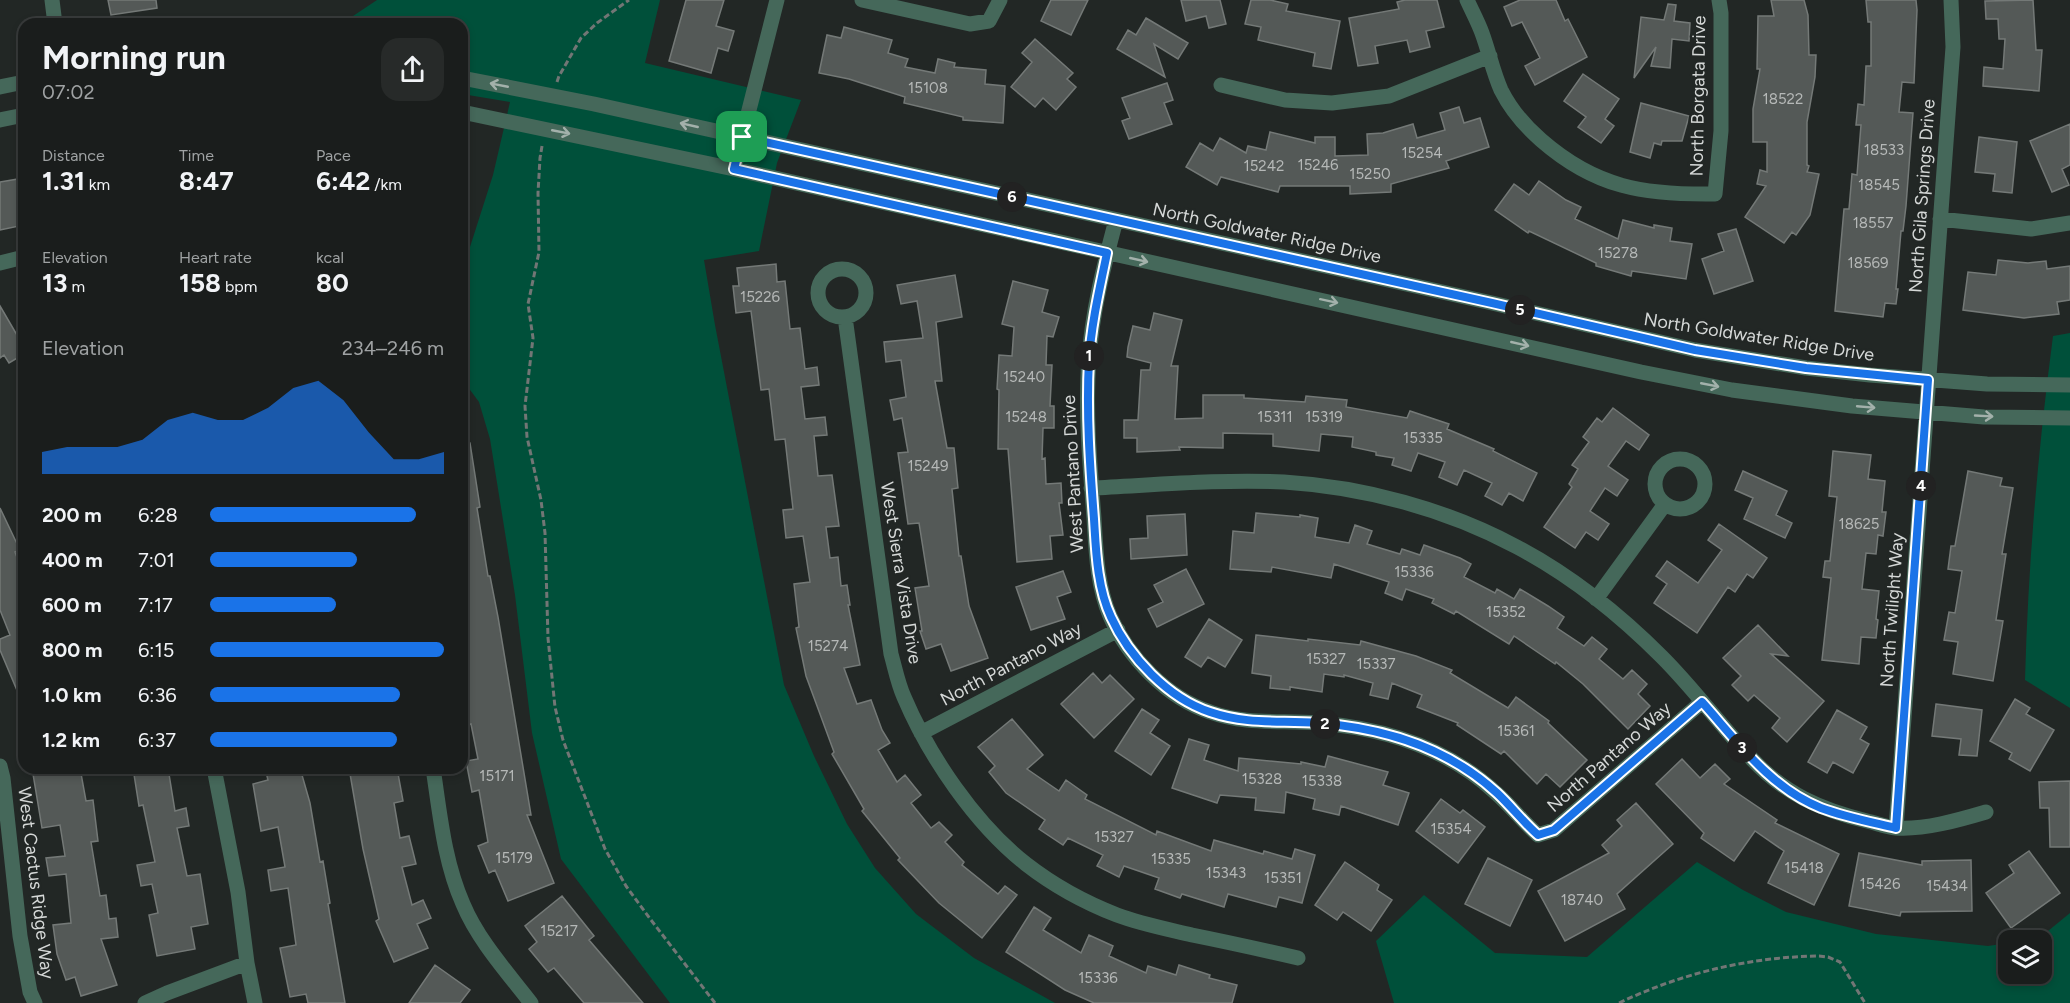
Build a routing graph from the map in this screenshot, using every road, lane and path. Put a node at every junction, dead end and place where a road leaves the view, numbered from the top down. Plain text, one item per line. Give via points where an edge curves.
1 (52, 0) edge
2 (629, 0) edge
3 (777, 0) edge
4 (862, 0) edge
5 (1000, 0) edge
6 (1467, 0) edge
7 (1719, 0) edge
8 (1951, 0) edge
9 (54, 18) edge
10 (1490, 56) junction
11 (468, 79) edge
12 (18, 83) edge
13 (557, 84) dead end
14 (1221, 85) dead end
15 (0, 87) edge
16 (468, 113) edge
17 (18, 116) edge
18 (0, 120) edge
19 (742, 137) junction
20 (543, 141) dead end
21 (734, 169) junction
22 (1940, 219) junction
23 (1116, 220) junction
24 (2070, 223) edge
25 (1107, 253) junction
26 (18, 258) edge
27 (0, 263) edge
28 (845, 317) dead end
29 (2070, 386) edge
30 (1928, 388) junction
31 (1926, 411) junction
32 (2070, 418) edge
33 (1091, 488) junction
34 (1665, 504) dead end
35 (1596, 599) junction
36 (1118, 630) junction
37 (1702, 702) junction
38 (921, 733) junction
39 (0, 766) edge
40 (215, 774) edge
41 (434, 774) edge
42 (1986, 812) dead end
43 (1896, 828) junction
44 (1538, 835) joint
45 (1298, 958) dead end
46 (247, 963) junction
47 (35, 1003) edge
48 (145, 1003) edge
49 (255, 1003) edge
50 (531, 1003) edge
51 (715, 1003) edge
52 (1619, 1003) edge
53 (1864, 1003) edge

1 - 9 street
2 - 13 path via 581,38
3 - 19 street
4 - 5 street via 970,24 989,21
6 - 10 street
7 - 10 street, North Borgata Drive via 1721,131 1715,194 1676,194 1622,186 1562,159 1528,129 1501,91
8 - 22 street, North Gila Springs Drive via 1953,47
10 - 14 street via 1389,96 1332,103 1285,100
19 -> 11 street, North Goldwater Ridge Drive
12 - 15 street
16 -> 21 street
17 - 18 street
19 - 21 street
19 - 23 street, North Goldwater Ridge Drive
20 - 51 path via 538,193 539,252 528,304 533,338 525,406 545,533 548,638 555,707 563,740 605,849 632,894
21 - 25 street
22 - 24 street via 2031,229
22 - 30 street, North Gila Springs Drive
23 - 25 street, West Pantano Drive
23 - 30 street, North Goldwater Ridge Drive via 1695,350
25 -> 31 street via 1732,390 1841,405
25 - 33 street, West Pantano Drive via 1089,358
26 - 27 street
28 - 38 street, West Sierra Vista Drive via 891,654 903,695
29 - 30 street, North Goldwater Ridge Drive
30 - 31 street, North Twilight Way
31 -> 32 street via 1984,417
31 - 43 street, North Twilight Way
33 - 35 street via 1284,482 1383,497 1488,533 1558,572
33 - 36 street, West Pantano Drive via 1097,565 1105,600
34 - 35 street
35 - 37 street via 1663,657
36 - 38 street, North Pantano Way
36 - 44 street, West Pantano Drive via 1139,661 1164,685 1207,712 1235,720 1374,730 1429,748 1496,792
37 - 43 street via 1753,760 1789,790 1820,807
37 - 44 street, North Pantano Way via 1554,830
38 - 45 street, West Sierra Vista Drive via 968,804 994,835 1026,864 1062,888 1117,915
39 - 47 street, West Cactus Ridge Way via 20,936
40 - 46 street
41 - 50 street via 447,857 463,905 487,945
42 - 43 street via 1949,823
46 - 48 street
46 - 49 street
52 - 53 path via 1726,966 1759,959 1819,956 1840,962

